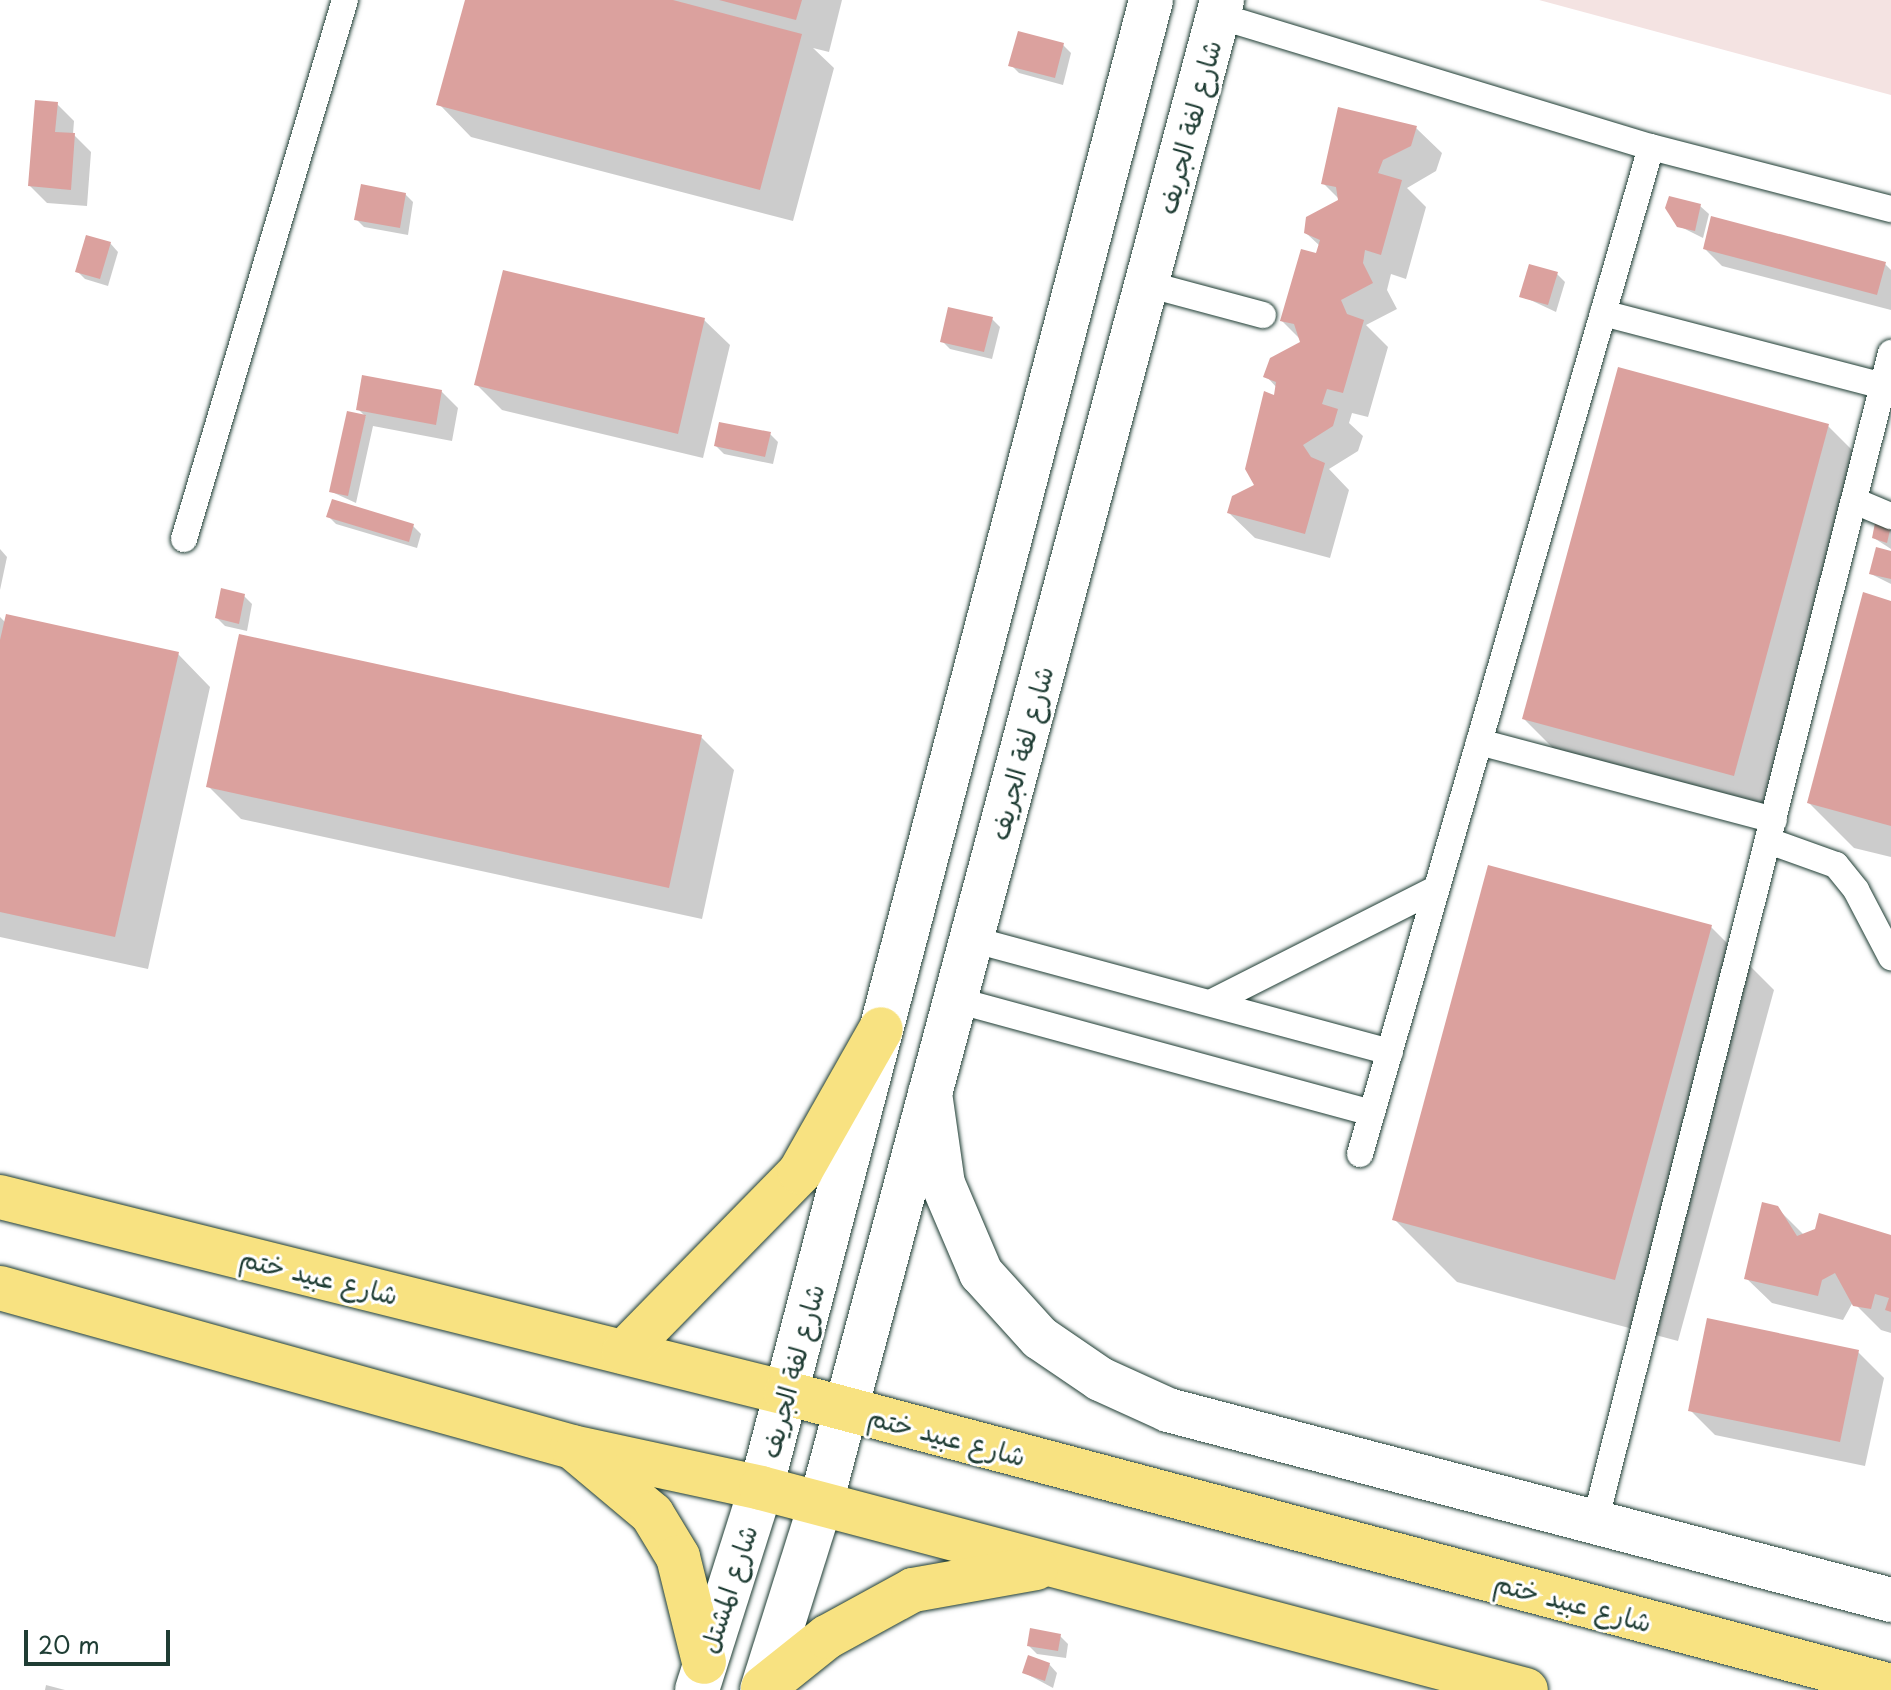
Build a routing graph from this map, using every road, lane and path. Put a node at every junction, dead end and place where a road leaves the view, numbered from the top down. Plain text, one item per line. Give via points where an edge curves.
1 (345, 0) edge
2 (1151, 3) edge
3 (1221, 8) edge
4 (1651, 147) junction
5 (1891, 209) edge
6 (1147, 284) junction
7 (1603, 313) junction
8 (1263, 315) dead end
9 (1891, 353) edge
10 (1884, 386) junction
11 (1855, 501) junction
12 (1891, 516) edge
13 (184, 539) dead end
14 (1479, 742) junction
15 (1771, 831) junction
16 (1436, 889) junction
17 (971, 939) junction
18 (1891, 957) edge
19 (956, 1000) junction
20 (1210, 1003) junction
21 (881, 1029) junction
22 (1390, 1052) junction
23 (930, 1093) junction
24 (1372, 1113) junction
25 (1360, 1154) dead end
26 (0, 1197) edge
27 (0, 1288) edge
28 (624, 1352) junction
29 (786, 1393) junction
30 (846, 1409) junction
31 (572, 1447) junction
32 (761, 1488) junction
33 (820, 1506) junction
34 (1595, 1522) junction
35 (1049, 1566) junction
36 (1891, 1600) edge
37 (701, 1676) edge
38 (1891, 1686) edge
39 (762, 1689) edge
40 (1526, 1690) edge

1 - 13 lane
2 - 3 main road
2 - 21 main road, شارع لفة الجريف
3 - 4 lane
3 - 6 main road, شارع لفة الجريف
4 - 5 lane
4 - 7 lane
6 - 8 lane
6 - 17 main road, شارع لفة الجريف
7 - 10 lane
7 - 14 lane
9 - 10 lane
10 - 11 lane
11 - 12 lane
11 - 15 lane
14 - 15 lane
14 - 16 lane
15 - 18 lane via 1836,865 1856,890
15 - 34 lane
16 - 20 lane
16 - 22 lane
17 - 19 main road, شارع لفة الجريف
17 - 20 lane
19 - 23 main road, شارع لفة الجريف
19 - 24 lane
20 - 22 lane
21 - 28 main road via 800,1172
21 - 29 main road, شارع لفة الجريف
22 - 24 lane
23 - 30 main road, شارع لفة الجريف
23 - 34 main road via 943,1184 981,1273 1040,1338 1100,1379 1168,1410
24 - 25 lane
26 - 28 main road, شارع عبيد ختم
27 - 31 main road
28 - 29 main road, شارع عبيد ختم
29 - 30 main road, شارع عبيد ختم
29 - 32 main road, شارع لفة الجريف
30 - 33 main road, شارع لفة الجريف
30 - 38 main road, شارع عبيد ختم
31 - 32 main road
31 - 37 main road via 652,1514 678,1557
32 - 33 main road
32 - 37 main road, شارع المشتل
33 - 35 main road
33 - 39 main road
34 - 36 main road
35 - 39 main road via 902,1595 827,1637
35 - 40 main road

